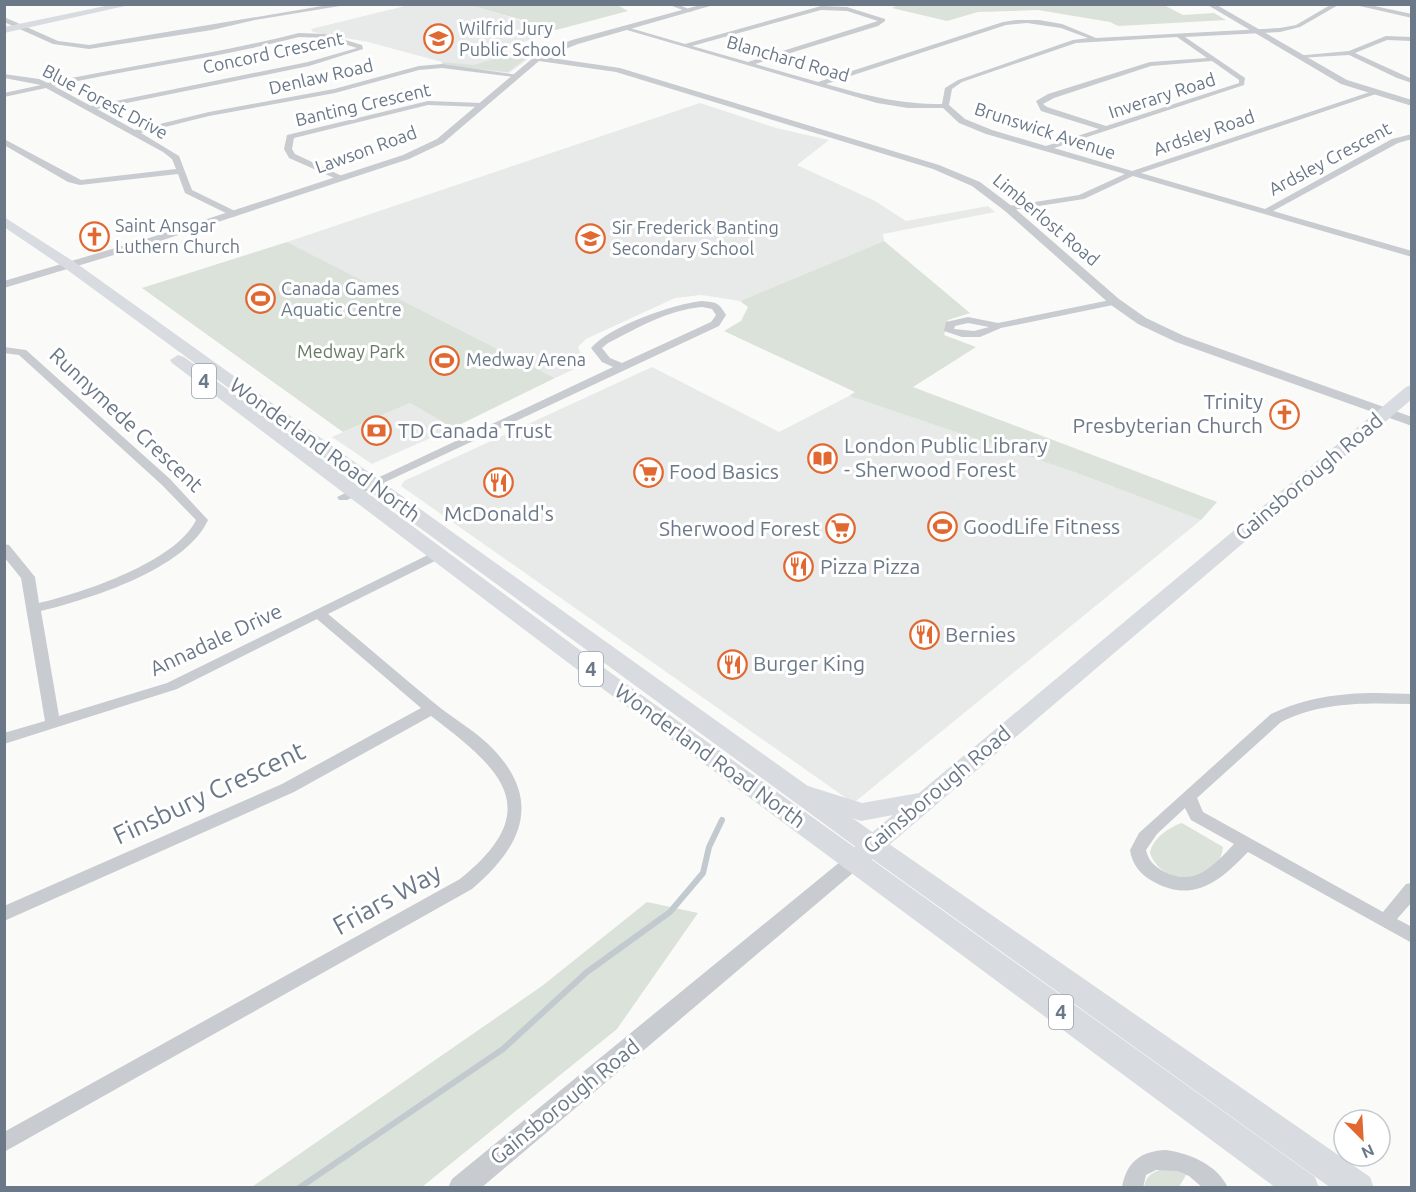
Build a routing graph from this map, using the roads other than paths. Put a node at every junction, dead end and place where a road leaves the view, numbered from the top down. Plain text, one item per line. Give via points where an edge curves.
1 (114, 4) edge
2 (130, 4) edge
3 (349, 4) edge
4 (670, 4) edge
5 (714, 4) edge
6 (1209, 4) edge
7 (1337, 4) edge
8 (1354, 4) edge
9 (690, 10) junction
10 (1412, 16) edge
11 (4, 19) edge
12 (18, 26) junction
13 (623, 28) junction
14 (4, 29) edge
15 (1255, 31) junction
16 (1178, 35) junction
17 (1094, 39) junction
18 (1412, 39) edge
19 (687, 45) junction
20 (1350, 53) junction
21 (1298, 56) junction
22 (537, 58) junction
23 (1215, 59) junction
24 (748, 64) junction
25 (515, 75) junction
26 (4, 76) edge
27 (1412, 81) edge
28 (819, 84) junction
29 (48, 86) junction
30 (1373, 92) junction
31 (4, 95) edge
32 (1412, 103) edge
33 (481, 105) junction
34 (945, 106) junction
35 (87, 109) junction
36 (1107, 129) junction
37 (134, 133) junction
38 (1412, 136) edge
39 (4, 141) edge
40 (1045, 149) junction
41 (180, 171) junction
42 (1131, 174) junction
43 (341, 179) junction
44 (1009, 209) junction
45 (1264, 213) junction
46 (234, 214) junction
47 (4, 221) edge
48 (4, 235) edge
49 (1412, 254) edge
50 (63, 268) junction
51 (4, 285) edge
52 (1115, 302) junction
53 (998, 326) dead end
54 (4, 350) edge
55 (621, 367) junction
56 (1412, 390) edge
57 (1385, 412) junction
58 (1412, 422) edge
59 (356, 492) junction
60 (4, 548) edge
61 (436, 555) junction
62 (34, 608) junction
63 (320, 615) junction
64 (1412, 699) edge
65 (432, 709) junction
66 (53, 725) junction
67 (4, 739) edge
68 (798, 792) junction
69 (1188, 797) junction
70 (924, 801) junction
71 (1245, 844) junction
72 (863, 854) junction
73 (1412, 889) edge
74 (4, 914) edge
75 (1386, 921) junction
76 (1412, 936) edge
77 (4, 1143) edge
78 (461, 1188) edge
79 (1132, 1188) edge
80 (1218, 1188) edge
81 (1303, 1188) edge
82 (1358, 1188) edge

1 - 12 main road
2 - 12 main road
3 - 12 street via 89,47 66,46
4 - 9 street
5 - 9 street, Lawson Road
6 - 15 street
7 - 15 street, Brunswick Avenue via 1298,26
8 - 10 street
9 - 13 street, Lawson Road
11 - 12 street
12 - 14 main road
13 - 19 street, Blanchard Road
13 - 22 street, Lawson Road
15 - 16 street, Brunswick Avenue
15 - 21 street
16 - 17 street, Brunswick Avenue
16 - 23 street, Inverary Road
17 - 28 street via 1084,32 1056,25 1005,23
17 - 34 street, Brunswick Avenue via 1056,46 960,81 949,88
18 - 20 street via 1386,38
19 - 24 street, Blanchard Road
19 - 24 street via 821,8 847,9 883,20
20 - 21 street
20 - 27 street
21 - 30 street via 1344,82
22 - 25 street, Lawson Road
22 - 44 street, Limberlost Road via 617,70 936,167 976,184
23 - 36 street, Inverary Road via 1243,79 1242,84
23 - 36 street via 1150,64 1039,103 1044,109
24 - 28 street, Blanchard Road
25 - 33 street, Lawson Road
25 - 37 street, Denlaw Road via 442,66 419,68 336,91 210,114
26 - 29 street, Blue Forest Drive via 27,78
28 - 34 street, Blanchard Road via 893,105
29 - 31 street
29 - 35 street, Blue Forest Drive
29 - 35 street, Concord Crescent via 299,35 325,36 360,46 360,50 309,64
30 - 32 street
30 - 42 street, Ardsley Road
33 - 43 street, Lawson Road via 440,141
33 - 43 street, Banting Crescent via 428,103 290,137 288,149 292,156
34 - 40 street, Brunswick Avenue via 974,127
35 - 37 street, Blue Forest Drive
36 - 40 street, Inverary Road
37 - 41 street, Blue Forest Drive via 176,158
38 - 45 street, Ardsley Crescent via 1395,141
39 - 41 street via 80,183
40 - 42 street, Brunswick Avenue
41 - 46 street, Blue Forest Drive via 188,191
42 - 44 street, Ardsley Road via 1081,197
42 - 45 street, Ardsley Crescent
43 - 46 street, Lawson Road
44 - 52 street, Limberlost Road
45 - 49 street, Ardsley Crescent
46 - 50 street, Lawson Road
47 - 50 main road, Wonderland Road North / 4
48 - 50 main road, Wonderland Road North / 4
50 - 51 street, Lawson Road
50 - 59 main road, Wonderland Road North / 4
52 - 53 street
52 - 57 street, Limberlost Road via 1142,321 1180,339
54 - 62 street, Runnymede Crescent via 22,352 166,482 202,520 193,540 176,552 82,596
55 - 55 street via 715,324 721,315 716,306 701,302 685,304 596,348 599,355
55 - 59 street
56 - 57 main road, Gainsborough Road
57 - 58 street, Limberlost Road
57 - 70 main road, Gainsborough Road
59 - 61 main road, Wonderland Road North / 4
59 - 68 main road, Wonderland Road North / 4
60 - 62 street via 28,577
61 - 63 street, Annadale Drive
61 - 72 main road, Wonderland Road North / 4
62 - 66 street
63 - 65 street, Friars Way
63 - 66 street, Annadale Drive via 172,686
64 - 69 street via 1334,699 1291,709
65 - 74 street, Finsbury Crescent via 288,788
65 - 77 street, Friars Way via 483,748 504,772 511,791 517,816 506,843 484,871
66 - 67 street, Annadale Drive
68 - 70 main road via 854,812
68 - 72 main road, Wonderland Road North / 4
69 - 71 street via 1197,816
69 - 71 street via 1143,838 1138,850 1149,871 1177,885 1192,885 1210,878
70 - 72 main road, Gainsborough Road
71 - 75 street
72 - 78 street, Gainsborough Road
72 - 81 main road, Wonderland Road North / 4
72 - 82 main road, Wonderland Road North / 4 via 1202,1076
73 - 75 street
75 - 76 street
79 - 80 street via 1135,1172 1154,1159 1185,1163

